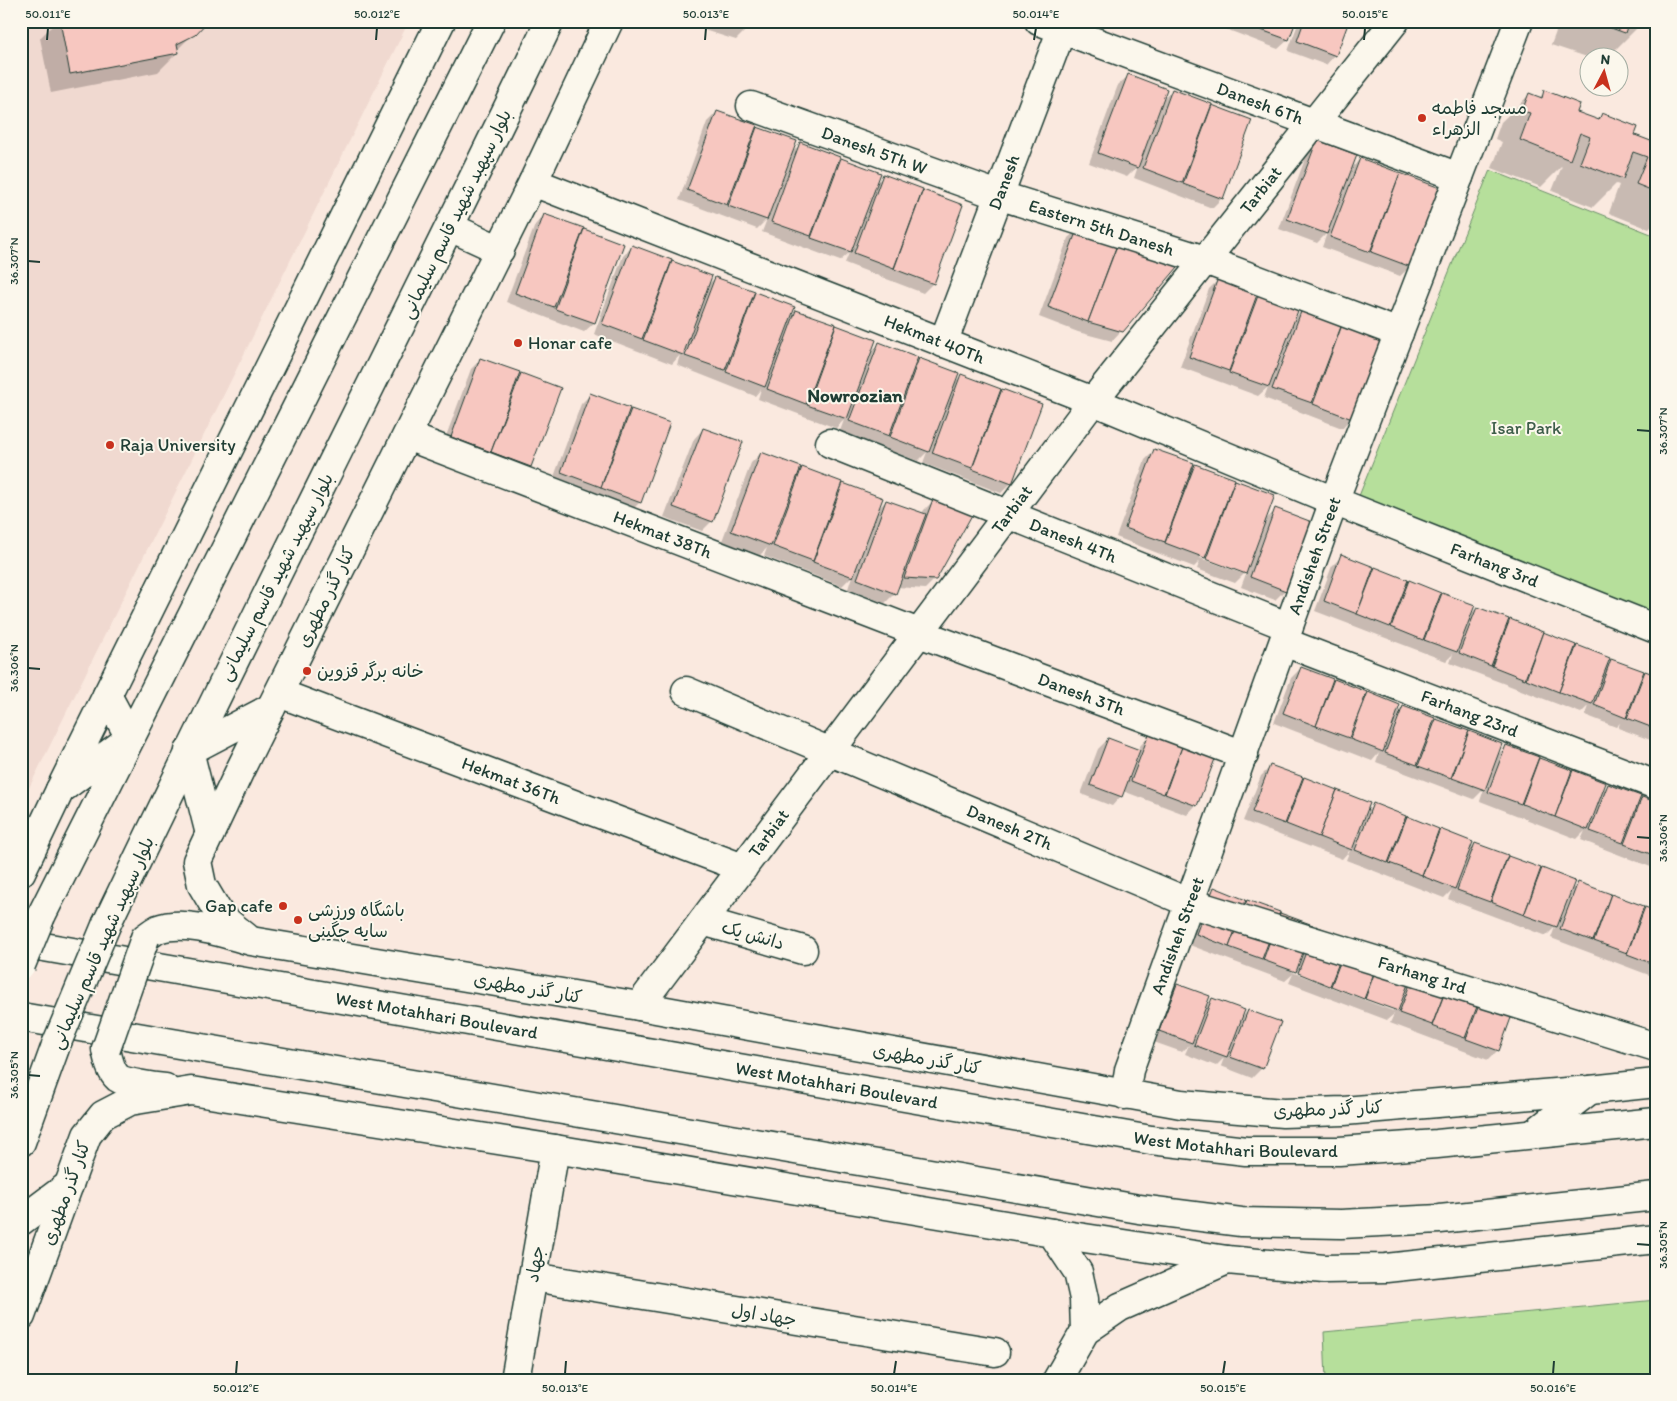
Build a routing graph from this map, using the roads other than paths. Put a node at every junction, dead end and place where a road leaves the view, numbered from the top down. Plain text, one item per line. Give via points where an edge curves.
1 (441, 21) edge
2 (491, 21) edge
3 (550, 21) edge
4 (609, 21) edge
5 (1396, 21) edge
6 (1519, 21) edge
7 (1055, 24) edge
8 (751, 106) dead end
9 (1314, 123) junction
10 (1459, 177) junction
11 (534, 182) junction
12 (998, 195) junction
13 (450, 227) junction
14 (500, 250) junction
15 (1205, 260) junction
16 (1399, 333) junction
17 (943, 342) junction
18 (1092, 401) junction
19 (407, 436) junction
20 (830, 443) dead end
21 (1334, 501) junction
22 (1008, 514) junction
23 (1656, 629) edge
24 (919, 632) junction
25 (1286, 634) junction
26 (686, 691) dead end
27 (107, 695) junction
28 (275, 701) junction
29 (130, 738) junction
30 (189, 751) junction
31 (829, 752) junction
32 (1244, 754) junction
33 (1656, 785) edge
34 (60, 790) junction
35 (210, 834) junction
36 (29, 846) edge
37 (743, 868) junction
38 (21, 872) edge
39 (1190, 903) junction
40 (703, 921) junction
41 (251, 941) junction
42 (21, 942) edge
43 (803, 950) dead end
44 (21, 965) edge
45 (639, 1006) junction
46 (21, 1017) edge
47 (1656, 1047) edge
48 (1656, 1083) edge
49 (1590, 1090) junction
50 (191, 1091) junction
51 (1125, 1095) junction
52 (1656, 1122) edge
53 (1533, 1134) junction
54 (21, 1142) edge
55 (555, 1149) junction
56 (69, 1185) junction
57 (1656, 1196) edge
58 (21, 1221) edge
59 (1052, 1233) junction
60 (1656, 1240) edge
61 (1228, 1260) junction
62 (533, 1277) junction
63 (21, 1316) edge
64 (1085, 1331) junction
65 (995, 1352) dead end
66 (515, 1380) edge
67 (1057, 1380) edge

1 - 27 street
2 - 29 street
3 - 13 street, بلوار سپهبد شهید قاسم سلیمانی
4 - 11 street, کنار گذر مطهری
5 - 9 street, Tarbiat
6 - 10 street, Andisheh Street
7 - 9 street, Danesh 6Th
7 - 12 street, Danesh
8 - 12 street, Danesh 5Th W
9 - 10 street, Danesh 6Th
9 - 15 street, Tarbiat
10 - 16 street, Andisheh Street
11 - 14 street, کنار گذر مطهری
11 - 17 street, Hekmat 40Th
12 - 15 street, Eastern 5th Danesh
12 - 17 street, Danesh
13 - 14 street
13 - 30 street, بلوار سپهبد شهید قاسم سلیمانی
14 - 19 street, کنار گذر مطهری
15 - 16 street, Eastern 5th Danesh
15 - 18 street, Tarbiat
16 - 21 street, Andisheh Street
17 - 18 street, Hekmat 40Th
18 - 21 street, Hekmat 40Th
18 - 22 street, Tarbiat
19 - 24 street, Hekmat 38Th
19 - 28 street, کنار گذر مطهری
20 - 22 street, Danesh 4Th
21 - 23 street, Farhang 3rd
21 - 25 street, Andisheh Street
22 - 24 street, Tarbiat
22 - 25 street, Danesh 4Th
24 - 31 street, Tarbiat
24 - 32 street, Danesh 3Th
25 - 32 street, Andisheh Street
25 - 33 street, Farhang 23rd
26 - 31 street, Danesh 2Th
27 - 29 street
27 - 34 street
28 - 30 street
28 - 35 street, کنار گذر مطهری
28 - 37 street, Hekmat 36Th
29 - 34 street
29 - 44 street, bridge via 41,916
30 - 35 street
30 - 54 street, بلوار سپهبد شهید قاسم سلیمانی, bridge via 107,923 56,1045
31 - 37 street, Tarbiat
31 - 39 street, Danesh 2Th
32 - 39 street, Andisheh Street
34 - 36 street
35 - 41 street, کنار گذر مطهری via 197,860 202,885 221,917
36 - 38 street
37 - 40 street, Tarbiat
39 - 47 street, Farhang 1rd
39 - 51 street, Andisheh Street via 1129,1070
40 - 43 street, دانش یک
40 - 45 street, Tarbiat
41 - 45 street, کنار گذر مطهری
41 - 50 street, bridge via 179,925 158,929 145,938 106,1049 110,1067 119,1078
42 - 53 street, West Motahhari Boulevard via 1151,1140 1246,1151 1339,1151
45 - 51 street, کنار گذر مطهری
46 - 57 street via 1129,1207 1241,1222 1341,1224 1440,1219
48 - 49 street, کنار گذر مطهری
49 - 51 street, کنار گذر مطهری via 1344,1111 1283,1112 1181,1104
49 - 53 street
50 - 55 street, کنار گذر مطهری
50 - 56 street, کنار گذر مطهری via 130,1101 103,1115 87,1134
52 - 53 street, West Motahhari Boulevard
55 - 59 street, کنار گذر مطهری
55 - 62 street, جهاد
56 - 58 street
56 - 63 street, کنار گذر مطهری
59 - 61 street, کنار گذر مطهری
59 - 64 street via 1078,1272 1084,1300
60 - 61 street, کنار گذر مطهری via 1386,1268 1324,1269
61 - 64 street via 1120,1307
62 - 65 street, جهاد اول
62 - 66 street, جهاد
64 - 67 street

